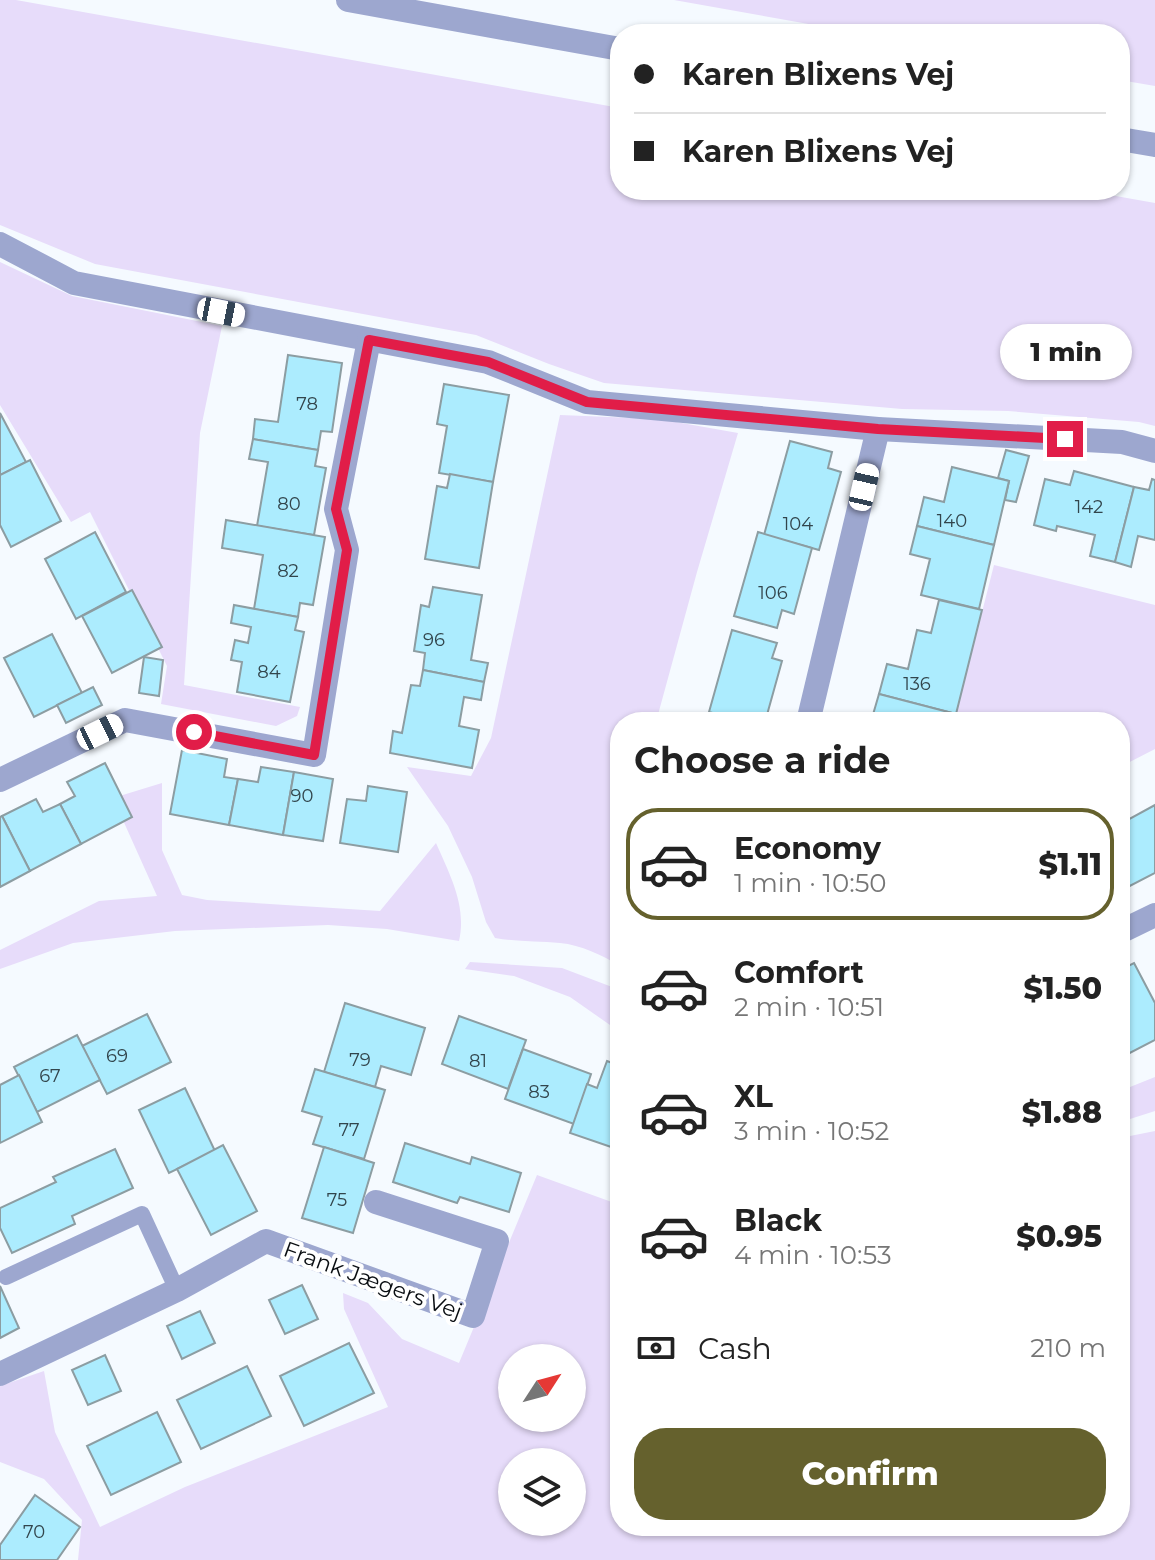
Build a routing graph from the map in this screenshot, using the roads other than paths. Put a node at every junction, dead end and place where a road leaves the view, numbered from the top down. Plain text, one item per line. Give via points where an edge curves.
1 (348, 0) edge
2 (610, 47) edge
3 (1130, 141) edge
4 (1155, 145) edge
5 (0, 244) edge
6 (369, 340) junction
7 (878, 429) junction
8 (1155, 451) edge
9 (810, 712) edge
10 (0, 780) edge
11 (1155, 915) edge
12 (1130, 927) edge
13 (376, 1202) dead end
14 (6, 1277) dead end
15 (177, 1290) junction
16 (0, 1374) edge

1 - 2 street
3 - 4 street
5 - 6 street via 74,283
6 - 7 street via 488,362 587,402
6 - 10 street via 336,509 347,550 314,755 125,720
7 - 8 street via 1122,442
7 - 9 street
11 - 12 street
13 - 15 street, Frank Jægers Vej via 497,1241 473,1316 266,1241
14 - 15 lane via 142,1214
15 - 16 street, Frank Jægers Vej

